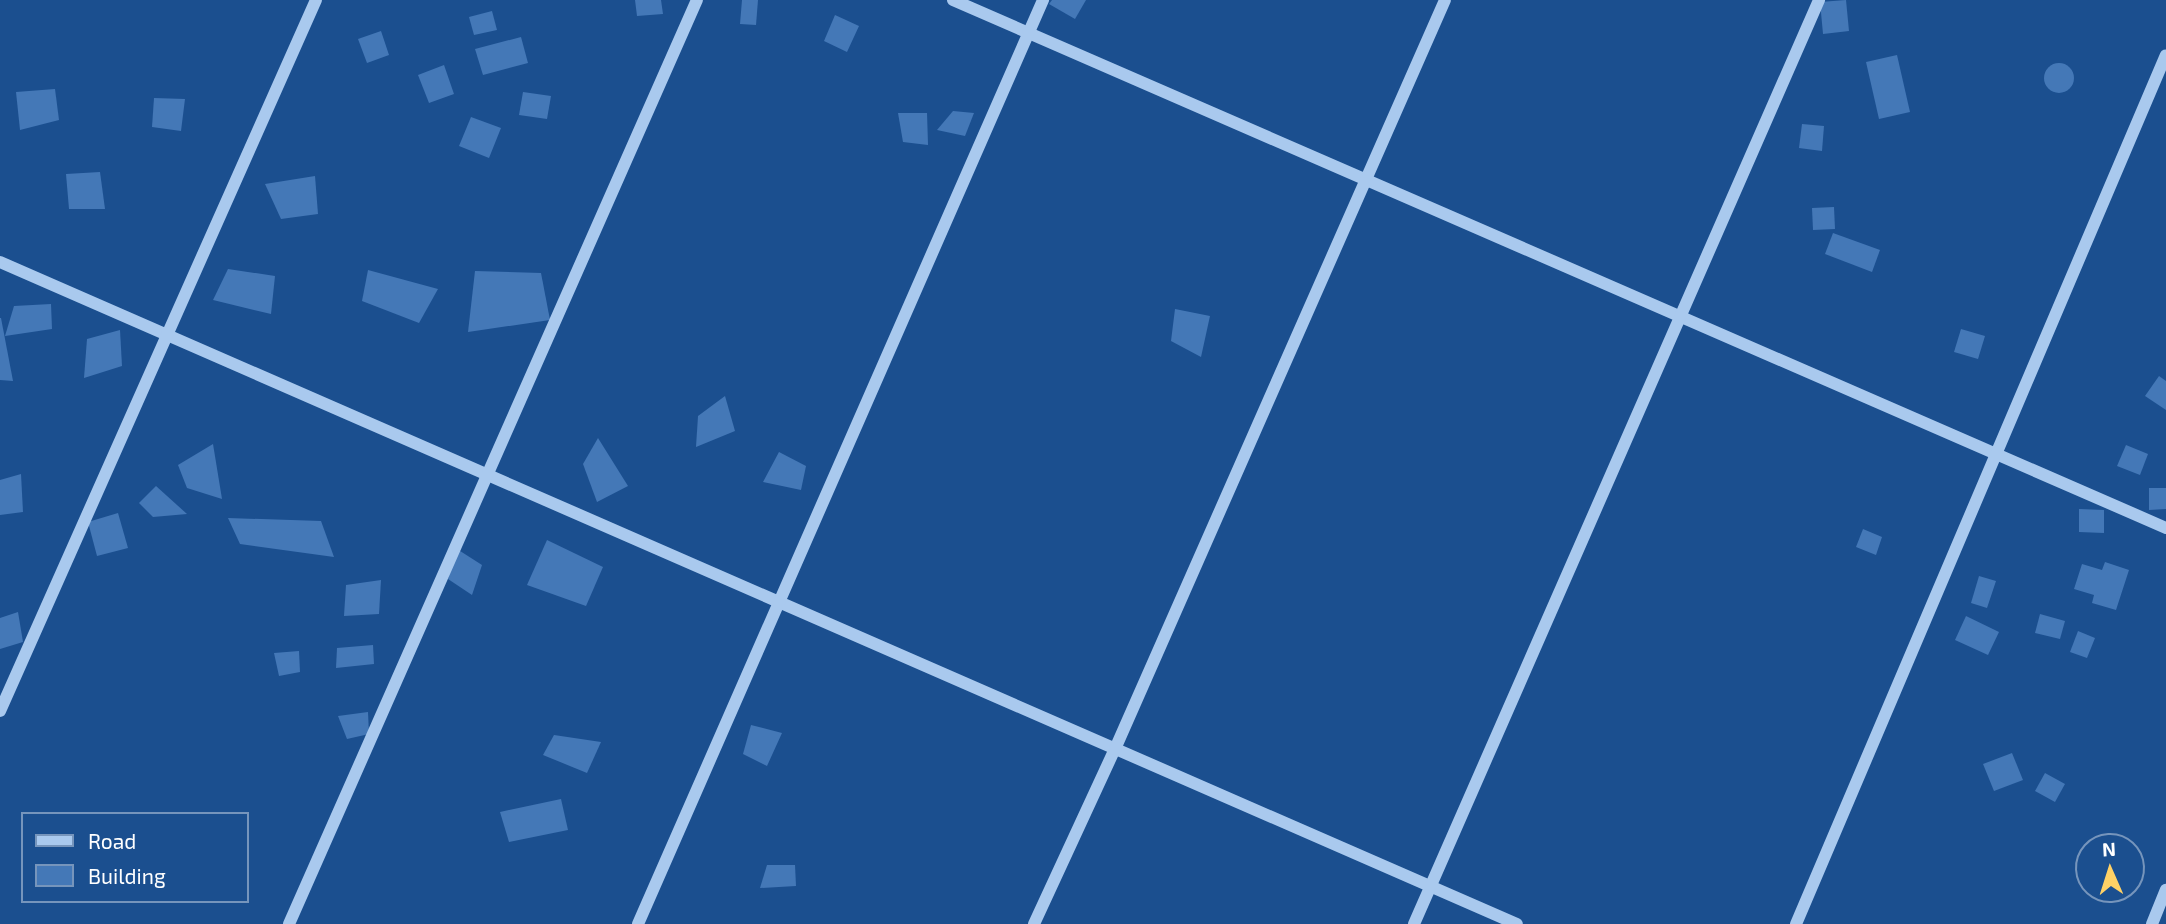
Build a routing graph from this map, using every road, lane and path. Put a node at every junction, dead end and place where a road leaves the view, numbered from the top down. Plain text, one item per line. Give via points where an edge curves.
1 (316, 0) edge
2 (696, 0) edge
3 (953, 0) edge
4 (1043, 0) edge
5 (1445, 0) edge
6 (1819, 0) edge
7 (1029, 33) junction
8 (2166, 55) edge
9 (1366, 179) junction
10 (0, 262) edge
11 (1678, 315) junction
12 (167, 335) junction
13 (1996, 454) junction
14 (487, 474) junction
15 (2166, 528) edge
16 (780, 602) junction
17 (0, 710) edge
18 (1115, 749) junction
19 (1431, 886) junction
20 (2166, 890) edge
21 (289, 924) edge
22 (638, 924) edge
23 (1034, 924) edge
24 (1414, 924) edge
25 (1517, 924) edge
26 (1796, 924) edge
27 (2151, 924) edge

1 - 12 street
2 - 14 street
3 - 7 street
4 - 7 street
5 - 9 street
6 - 11 street
7 - 9 street
7 - 16 street
8 - 13 street
9 - 11 street
9 - 18 street
10 - 12 street
11 - 13 street
11 - 19 street
12 - 14 street
12 - 17 street
13 - 15 street
13 - 26 street
14 - 16 street
14 - 21 street
16 - 18 street
16 - 22 street
18 - 19 street
18 - 23 street
19 - 24 street
19 - 25 street
20 - 27 street

